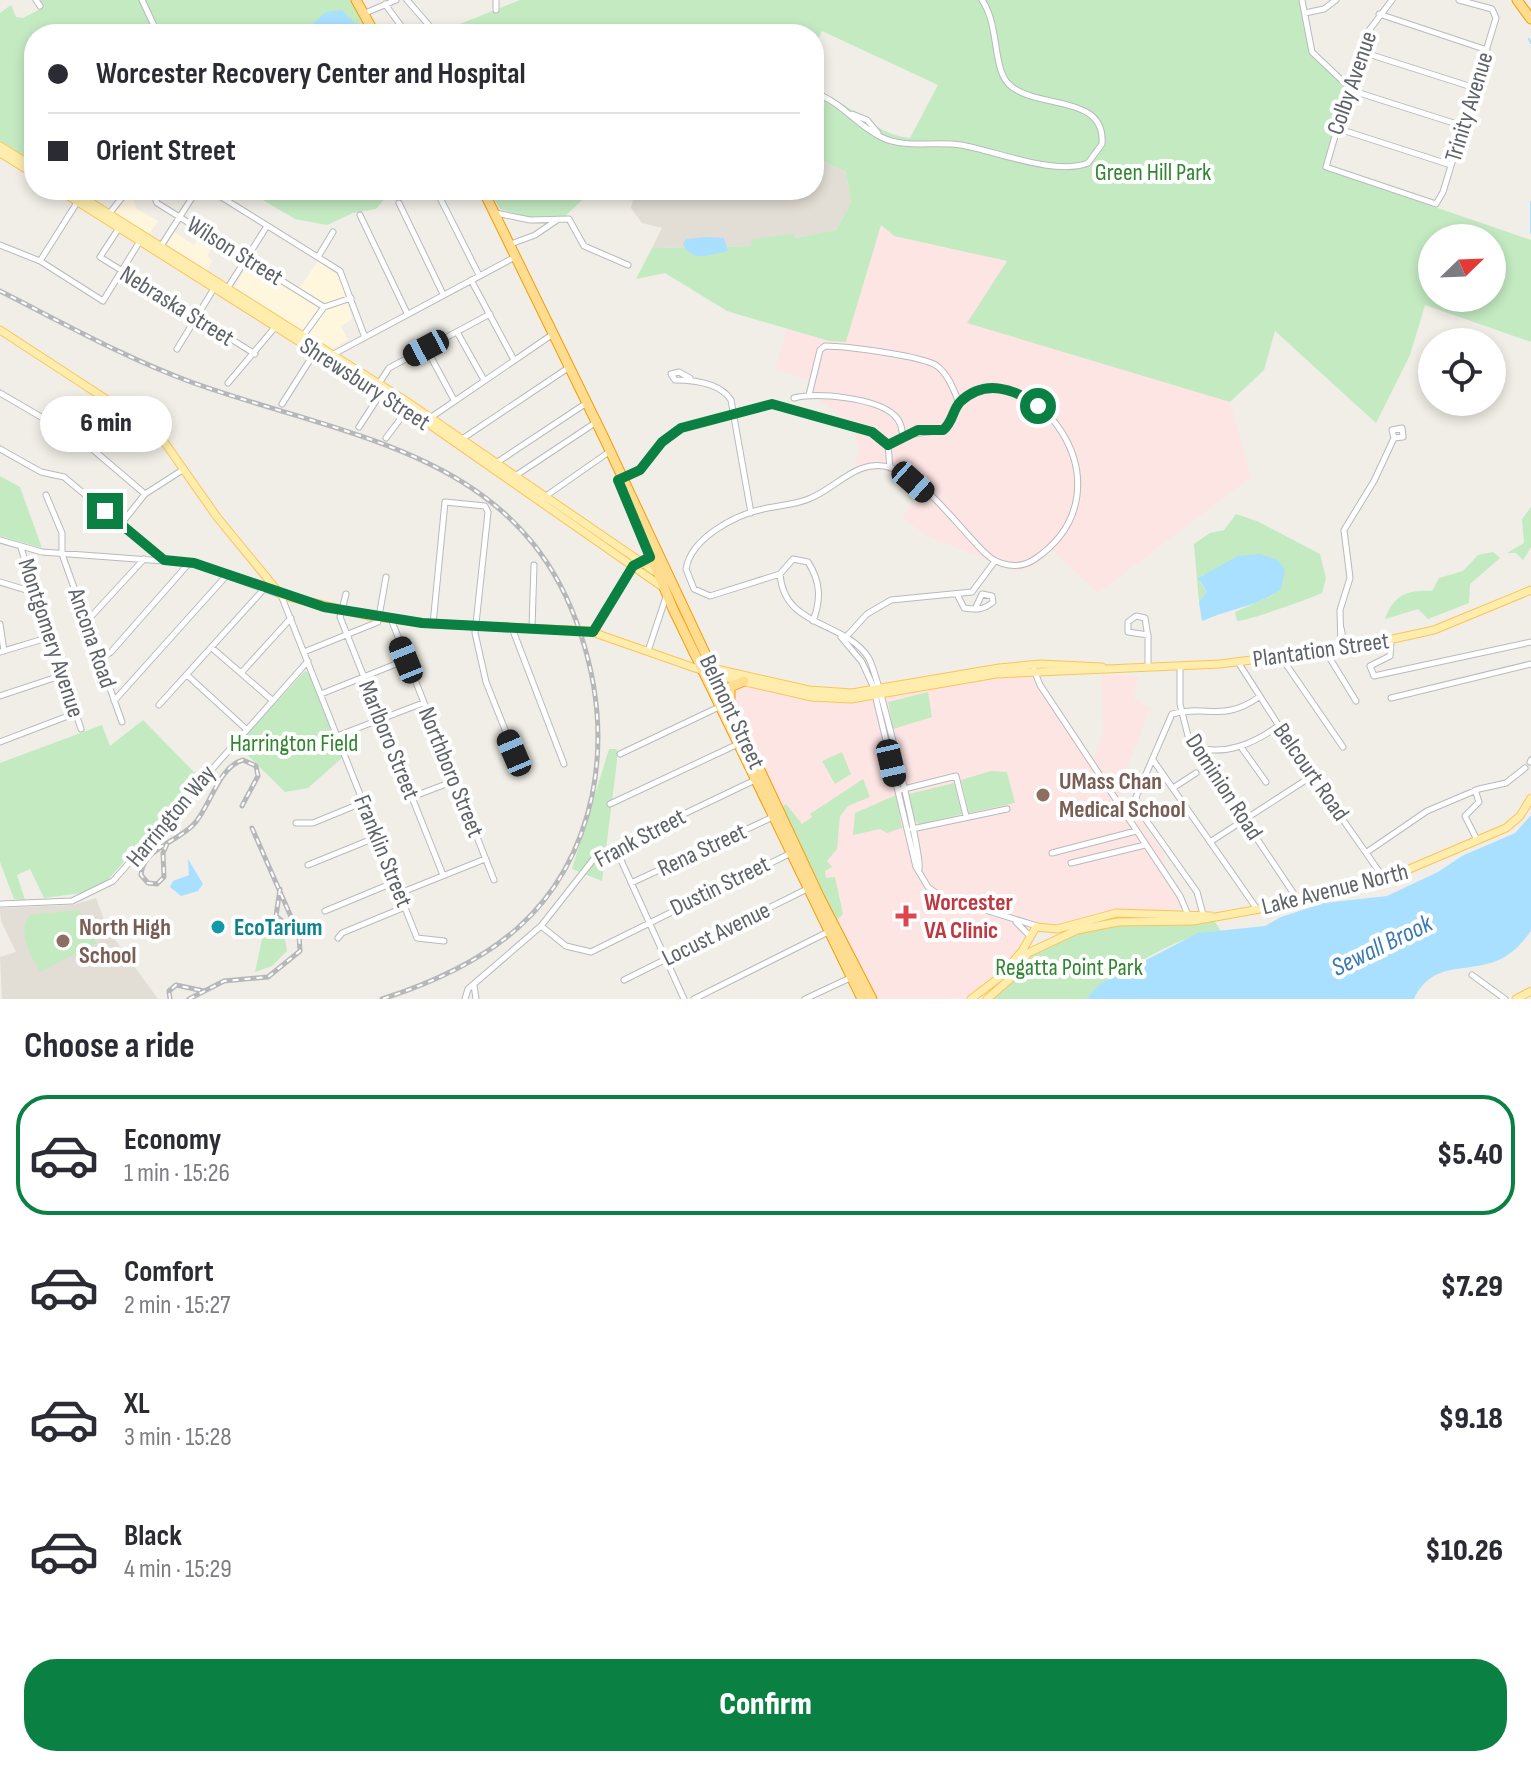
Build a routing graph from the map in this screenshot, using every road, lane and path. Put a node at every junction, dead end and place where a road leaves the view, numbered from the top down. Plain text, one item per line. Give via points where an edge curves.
1 (142, 0) edge
2 (356, 0) edge
3 (396, 0) edge
4 (407, 0) edge
5 (496, 0) edge
6 (982, 0) edge
7 (1302, 0) edge
8 (1336, 0) edge
9 (1392, 0) edge
10 (1459, 0) edge
11 (1517, 0) edge
12 (385, 4) junction
13 (496, 10) dead end
14 (1305, 13) junction
15 (362, 14) junction
16 (1379, 14) junction
17 (1531, 19) edge
18 (153, 24) edge
19 (368, 24) edge
20 (400, 24) edge
21 (428, 24) edge
22 (1487, 50) junction
23 (1359, 51) junction
24 (1348, 87) junction
25 (1475, 88) junction
26 (824, 99) edge
27 (1463, 126) junction
28 (1336, 128) junction
29 (0, 146) edge
30 (0, 153) edge
31 (24, 161) edge
32 (1451, 165) junction
33 (24, 168) edge
34 (79, 200) edge
35 (81, 200) edge
36 (82, 200) edge
37 (120, 200) edge
38 (156, 200) edge
39 (191, 200) edge
40 (226, 200) edge
41 (441, 200) edge
42 (488, 200) edge
43 (399, 203) dead end
44 (1438, 203) joint
45 (109, 214) junction
46 (495, 214) junction
47 (360, 215) dead end
48 (180, 217) junction
49 (557, 220) junction
50 (267, 226) junction
51 (119, 228) junction
52 (333, 232) dead end
53 (141, 239) junction
54 (0, 245) edge
55 (510, 245) junction
56 (160, 247) junction
57 (516, 256) junction
58 (318, 257) junction
59 (247, 258) junction
60 (40, 261) junction
61 (628, 265) dead end
62 (121, 271) junction
63 (479, 275) junction
64 (471, 280) junction
65 (216, 286) junction
66 (227, 289) junction
67 (443, 294) junction
68 (351, 298) junction
69 (324, 307) junction
70 (407, 313) junction
71 (490, 314) junction
72 (196, 318) junction
73 (278, 324) junction
74 (0, 330) edge
75 (457, 332) junction
76 (553, 334) junction
77 (364, 335) junction
78 (303, 336) junction
79 (426, 348) junction
80 (177, 349) dead end
81 (315, 352) junction
82 (255, 354) junction
83 (329, 357) junction
84 (514, 360) junction
85 (568, 368) junction
86 (690, 378) dead end
87 (484, 380) junction
88 (228, 383) dead end
89 (378, 389) junction
90 (0, 393) edge
91 (809, 395) junction
92 (794, 398) dead end
93 (454, 400) junction
94 (959, 403) junction
95 (282, 404) dead end
96 (585, 404) junction
97 (407, 410) junction
98 (734, 413) junction
99 (430, 418) junction
100 (595, 423) junction
101 (359, 427) dead end
102 (386, 438) dead end
103 (903, 438) junction
104 (1394, 438) dead end
105 (461, 440) junction
106 (888, 445) junction
107 (0, 449) edge
108 (606, 454) junction
109 (495, 463) junction
110 (890, 468) junction
111 (184, 469) junction
112 (515, 476) junction
113 (620, 479) junction
114 (145, 494) junction
115 (46, 495) dead end
116 (542, 499) junction
117 (751, 513) junction
118 (121, 524) junction
119 (0, 540) edge
120 (20, 547) junction
121 (650, 553) junction
122 (62, 554) junction
123 (144, 559) junction
124 (164, 560) junction
125 (995, 561) junction
126 (190, 562) junction
127 (637, 564) junction
128 (534, 565) dead end
129 (661, 571) junction
130 (780, 574) junction
131 (227, 575) junction
132 (266, 576) junction
133 (647, 576) junction
134 (386, 577) dead end
135 (0, 582) edge
136 (262, 588) junction
137 (667, 590) junction
138 (1531, 590) edge
139 (36, 593) junction
140 (281, 595) junction
141 (958, 596) junction
142 (342, 608) junction
143 (975, 609) dead end
144 (381, 617) junction
145 (291, 618) junction
146 (391, 618) junction
147 (87, 621) junction
148 (813, 621) junction
149 (0, 624) edge
150 (433, 624) junction
151 (477, 626) junction
152 (512, 628) junction
153 (532, 629) junction
154 (591, 632) junction
155 (836, 633) junction
156 (349, 635) junction
157 (50, 637) junction
158 (846, 637) junction
159 (1148, 637) junction
160 (1391, 641) junction
161 (1531, 642) edge
162 (212, 648) junction
163 (1343, 648) junction
164 (2, 651) edge
165 (648, 651) junction
166 (304, 652) junction
167 (1326, 652) junction
168 (1281, 657) junction
169 (100, 659) junction
170 (406, 660) junction
171 (308, 661) junction
172 (1238, 662) junction
173 (1531, 664) edge
174 (1148, 667) junction
175 (1180, 667) junction
176 (1034, 668) junction
177 (709, 670) junction
178 (241, 673) junction
179 (64, 675) junction
180 (187, 675) junction
181 (364, 677) junction
182 (744, 681) junction
183 (321, 694) junction
184 (878, 694) junction
185 (0, 696) edge
186 (1259, 697) junction
187 (1391, 698) dead end
188 (272, 700) junction
189 (114, 701) junction
190 (1356, 701) dead end
191 (423, 703) junction
192 (159, 705) dead end
193 (719, 707) junction
194 (1181, 712) junction
195 (76, 713) junction
196 (380, 719) junction
197 (122, 722) dead end
198 (1278, 726) junction
199 (81, 729) dead end
200 (246, 729) junction
201 (337, 736) junction
202 (0, 742) edge
203 (738, 744) junction
204 (1241, 747) junction
205 (1343, 747) dead end
206 (1195, 748) junction
207 (620, 754) dead end
208 (753, 757) junction
209 (1153, 759) junction
210 (564, 764) dead end
211 (1525, 768) dead end
212 (521, 770) dead end
213 (1196, 773) dead end
214 (1312, 776) junction
215 (755, 780) junction
216 (454, 781) junction
217 (1266, 782) dead end
218 (1173, 788) junction
219 (900, 790) junction
220 (1475, 790) junction
221 (412, 797) junction
222 (1531, 798) edge
223 (364, 802) junction
224 (610, 804) dead end
225 (1007, 809) dead end
226 (966, 816) junction
227 (773, 817) junction
228 (1243, 820) junction
229 (296, 823) dead end
230 (910, 830) junction
231 (1136, 831) junction
232 (377, 836) junction
233 (1478, 841) junction
234 (1210, 842) junction
235 (1145, 845) junction
236 (615, 847) junction
237 (1367, 852) junction
238 (791, 853) junction
239 (1052, 853) dead end
240 (485, 859) junction
241 (1071, 863) dead end
242 (308, 865) dead end
243 (443, 875) junction
244 (494, 880) dead end
245 (1386, 880) junction
246 (395, 882) junction
247 (631, 883) junction
248 (807, 889) junction
249 (400, 893) junction
250 (1296, 897) junction
251 (1181, 898) junction
252 (0, 904) edge
253 (405, 907) junction
254 (1257, 910) junction
255 (325, 911) dead end
256 (1170, 914) junction
257 (1206, 917) junction
258 (1188, 918) junction
259 (1011, 920) junction
260 (649, 921) junction
261 (1086, 923) junction
262 (541, 926) junction
263 (1041, 927) junction
264 (828, 932) junction
265 (1029, 936) junction
266 (338, 938) dead end
267 (444, 941) dead end
268 (1046, 945) junction
269 (665, 959) junction
270 (1472, 975) dead end
271 (850, 978) junction
272 (624, 980) dead end
273 (474, 985) junction
274 (1530, 994) edge
275 (465, 999) edge
276 (476, 999) edge
277 (684, 999) edge
278 (694, 999) edge
279 (805, 999) edge
280 (862, 999) edge
281 (872, 999) edge
282 (971, 999) edge
283 (987, 999) edge
284 (1505, 999) edge
285 (1516, 999) edge

1 - 18 street
2 - 15 highway
3 - 12 street
4 - 21 street
5 - 13 street
6 - 26 street via 994,21 998,65 1007,83 1040,101 1091,112 1102,132 1093,158 1067,167 959,145 884,138 867,120
7 - 14 street
8 - 14 street
9 - 16 street, Colby Avenue
10 - 22 street, Trinity Avenue via 1495,10
11 - 17 highway
12 - 15 street
12 - 20 street
14 - 24 street via 1312,52
15 - 19 highway
16 - 22 street
16 - 23 street, Colby Avenue
22 - 25 street, Trinity Avenue
23 - 24 street, Colby Avenue
23 - 25 street
24 - 27 street
24 - 28 street, Colby Avenue
25 - 27 street, Trinity Avenue
27 - 32 street, Trinity Avenue
28 - 32 street
28 - 44 street, Colby Avenue via 1326,161 1330,170
29 - 31 main road
30 - 33 main road
32 - 44 street, Trinity Avenue
34 - 60 street
35 - 51 main road, Shrewsbury Street
36 - 45 main road, Shrewsbury Street
37 - 45 street
38 - 48 street, Wilson Street
39 - 48 street
40 - 50 street
41 - 63 street
42 - 46 highway, Belmont Street
43 - 67 street
45 - 53 main road, Shrewsbury Street
46 - 49 street
46 - 55 highway, Belmont Street
47 - 70 street
48 - 56 street
48 - 59 street, Wilson Street
49 - 55 street
49 - 61 street via 569,219 589,250
50 - 58 street
50 - 59 street
51 - 53 main road, Shrewsbury Street
51 - 62 street, Nebraska Street via 100,257
52 - 58 street
53 - 56 main road, Shrewsbury Street
53 - 62 street
53 - 65 main road, Shrewsbury Street
54 - 60 street
55 - 57 highway, Belmont Street
56 - 65 main road, Shrewsbury Street
57 - 63 street
57 - 76 highway, Belmont Street
58 - 68 street via 342,273
59 - 66 street
59 - 69 street, Wilson Street
60 - 62 street via 103,301
62 - 72 street, Nebraska Street
63 - 64 street
64 - 67 street
64 - 71 street
65 - 66 main road, Shrewsbury Street
65 - 72 street
65 - 73 main road, Shrewsbury Street
66 - 73 main road, Shrewsbury Street
67 - 70 street
68 - 69 street
68 - 77 street
69 - 78 street
70 - 77 street
71 - 75 street
71 - 84 street
72 - 80 street
72 - 82 street, Nebraska Street
73 - 78 main road, Shrewsbury Street
73 - 81 main road, Shrewsbury Street
73 - 82 street
74 - 111 main road, Franklin Street via 150,426
75 - 79 street
75 - 87 street
76 - 84 street
76 - 85 highway, Belmont Street
77 - 83 street
78 - 83 main road, Shrewsbury Street
79 - 89 street via 389,368
79 - 93 street
81 - 83 main road, Shrewsbury Street
81 - 95 street
82 - 88 street
83 - 89 main road, Shrewsbury Street
84 - 87 street
85 - 96 highway, Belmont Street
85 - 105 street
86 - 98 street via 727,394
87 - 93 street
89 - 97 main road, Shrewsbury Street
89 - 99 main road, Shrewsbury Street
89 - 101 street
90 - 114 street via 84,442
91 - 92 street
91 - 94 street via 820,350 853,347 930,362 946,376
91 - 103 street via 892,413
93 - 99 street
94 - 103 street via 947,428 918,430
94 - 125 street via 994,388 1013,390 1056,425 1077,469 1076,506 1061,534 1025,564
96 - 100 highway, Belmont Street
96 - 109 street
97 - 102 street
97 - 116 main road, Shrewsbury Street
98 - 106 street via 783,405 872,432
98 - 113 street via 681,428 640,470
98 - 117 street
99 - 105 main road, Shrewsbury Street
100 - 108 highway, Belmont Street
100 - 112 street
100 - 113 highway, Belmont Street
103 - 106 street
104 - 163 street via 1345,526 1350,579 1340,610
105 - 109 main road, Shrewsbury Street
106 - 110 street
107 - 118 street via 41,472 64,477
108 - 113 highway, Belmont Street
108 - 116 street
109 - 112 main road, Shrewsbury Street
110 - 117 street via 860,467 805,501
110 - 125 street via 919,487
111 - 114 street
111 - 132 main road, Franklin Street
112 - 116 main road, Shrewsbury Street
113 - 121 highway, Belmont Street
113 - 129 highway, Belmont Street
114 - 118 street
115 - 122 street, Ancona Road via 62,533
116 - 127 main road, Shrewsbury Street
117 - 130 street via 720,528 694,550 686,569 690,584 710,596
118 - 124 street
119 - 120 street, Plantation Street
120 - 122 street, Plantation Street
120 - 139 street, Montgomery Avenue
121 - 127 highway via 650,560
121 - 129 highway, Belmont Street
122 - 123 street, Plantation Street
122 - 147 street, Ancona Road
123 - 124 street, Plantation Street
123 - 147 street
124 - 126 street, Plantation Street
125 - 141 street via 976,590
126 - 131 street, Plantation Street
126 - 169 street
127 - 129 main road, Shrewsbury Street
127 - 133 main road, Shrewsbury Street
127 - 154 street
128 - 153 street
129 - 133 highway
129 - 137 highway, Belmont Street
130 - 148 street via 790,605
130 - 148 street via 795,559 811,565 819,592
131 - 136 street, Plantation Street
131 - 189 street
132 - 136 main road
132 - 140 main road, Franklin Street
133 - 137 main road, Shrewsbury Street
134 - 144 street
135 - 139 street
136 - 140 street, Plantation Street
136 - 162 street
137 - 165 street
137 - 177 highway, Belmont Street
138 - 160 main road, Plantation Street via 1452,624
139 - 157 street, Montgomery Avenue
140 - 142 main road, Plantation Street
140 - 145 street, Franklin Street
141 - 143 street via 963,607
141 - 158 street via 891,600 870,611
142 - 144 main road, Plantation Street
142 - 156 street, Marlboro Street via 340,617
144 - 146 main road, Plantation Street
144 - 156 street
145 - 166 street, Franklin Street
145 - 178 street
146 - 150 main road, Plantation Street
146 - 170 street, Northboro Street
147 - 169 street, Ancona Road
148 - 155 street
149 - 164 street
150 - 151 main road, Plantation Street
150 - 151 street via 445,502 487,507
151 - 152 main road, Plantation Street
151 - 212 street via 482,670
152 - 153 main road, Plantation Street
152 - 210 street
153 - 154 main road, Plantation Street, bridge
154 - 165 main road, Plantation Street
155 - 158 street
155 - 184 street via 862,662
156 - 166 street
156 - 181 street, Marlboro Street
157 - 164 street
157 - 179 street, Montgomery Avenue
158 - 184 street via 868,657
159 - 159 street via 1145,632 1129,632 1128,622 1136,616 1145,618
159 - 174 street
160 - 161 street via 1391,655 1370,666 1374,676
160 - 163 main road, Plantation Street
162 - 178 street
162 - 180 street
163 - 167 main road, Plantation Street
165 - 177 main road, Plantation Street
166 - 171 street, Franklin Street
167 - 168 main road, Plantation Street
167 - 190 street
168 - 172 main road, Plantation Street
168 - 205 street
169 - 189 street, Ancona Road
170 - 181 street
170 - 191 street, Northboro Street
171 - 183 street, Franklin Street
171 - 188 street, Harrington Way
172 - 175 main road, Plantation Street
172 - 186 street, Belcourt Road
173 - 187 street
174 - 175 main road, Plantation Street
174 - 176 main road, Plantation Street
175 - 194 street, Dominion Road
176 - 184 main road, Plantation Street
176 - 231 street
177 - 182 main road, Plantation Street
177 - 184 main road, Plantation Street via 811,691
177 - 193 highway, Belmont Street
177 - 208 highway, Belmont Street
178 - 188 street
179 - 185 street
179 - 195 street, Montgomery Avenue
180 - 192 street
180 - 200 street
181 - 183 street
181 - 196 street, Marlboro Street
182 - 184 main road, Plantation Street via 826,699
182 - 208 highway via 728,692
183 - 201 street, Franklin Street
184 - 219 street
186 - 194 street via 1220,714
186 - 198 street, Belcourt Road
188 - 200 street, Harrington Way
189 - 197 street, Ancona Road
191 - 196 street
191 - 216 street, Northboro Street
193 - 203 highway, Belmont Street
193 - 207 street
194 - 206 street, Dominion Road
194 - 209 street via 1169,719
195 - 199 street, Montgomery Avenue
195 - 202 street
196 - 201 street
196 - 221 street, Marlboro Street
198 - 204 street
198 - 214 street, Belcourt Road
200 - 252 street, Harrington Way via 107,886 72,901
201 - 223 street, Franklin Street
203 - 215 highway, Belmont Street
203 - 224 street
204 - 206 street
204 - 217 street
206 - 228 street, Dominion Road
208 - 281 highway, Belmont Street
209 - 218 street
209 - 257 street via 1136,804 1197,892
211 - 220 street via 1506,783
213 - 218 street
214 - 228 street
214 - 237 street, Belcourt Road
215 - 227 highway, Belmont Street
215 - 236 street, Frank Street
216 - 221 street
216 - 240 street, Northboro Street
218 - 234 street
219 - 226 street via 956,776
219 - 230 street
220 - 233 street via 1479,802 1465,816
220 - 237 street via 1420,816
221 - 243 street, Marlboro Street
222 - 233 main road, Lake Avenue North via 1510,825
223 - 229 street via 313,823
223 - 232 street, Franklin Street
225 - 226 street
226 - 230 street
227 - 238 highway, Belmont Street
227 - 247 street, Rena Street
228 - 234 street
228 - 250 street, Dominion Road
230 - 259 street via 928,887
231 - 235 street
231 - 239 street
232 - 242 street
232 - 246 street, Franklin Street
233 - 245 main road, Lake Avenue North
234 - 254 street
235 - 241 street
235 - 251 street
236 - 247 street
236 - 262 street, Frank Street via 592,860
237 - 245 street, Belcourt Road
238 - 248 highway, Belmont Street
238 - 260 street, Dustin Street
240 - 243 street
240 - 244 street, Northboro Street
243 - 249 street
245 - 250 main road, Lake Avenue North
246 - 249 street, Franklin Street
246 - 255 street
247 - 260 street
248 - 264 highway, Belmont Street
248 - 269 street, Locust Avenue
249 - 253 street, Franklin Street
250 - 254 main road, Lake Avenue North
251 - 256 street via 1179,909
251 - 258 street
253 - 266 street
253 - 267 street, Franklin Street via 417,938
254 - 257 main road, Lake Avenue North
256 - 258 main road, Lake Avenue North
256 - 261 main road, Lake Avenue North via 1116,913
257 - 258 main road, Lake Avenue North
258 - 261 main road, Lake Avenue North
259 - 263 street
259 - 265 street
260 - 262 street, Dustin Street via 587,952 563,945
260 - 269 street
261 - 263 main road, Lake Avenue North
261 - 268 main road, Lake Avenue North
262 - 273 street, Frank Street
263 - 265 main road
263 - 268 main road via 1048,932
264 - 271 highway, Belmont Street
264 - 278 street
265 - 268 main road via 1035,945
265 - 282 main road via 1000,977
268 - 283 main road, Lake Avenue North via 1028,953
269 - 272 street, Locust Avenue
269 - 277 street
270 - 284 street
271 - 279 street
271 - 280 highway, Belmont Street
273 - 275 street, Frank Street via 464,993
273 - 276 street
274 - 285 main road

